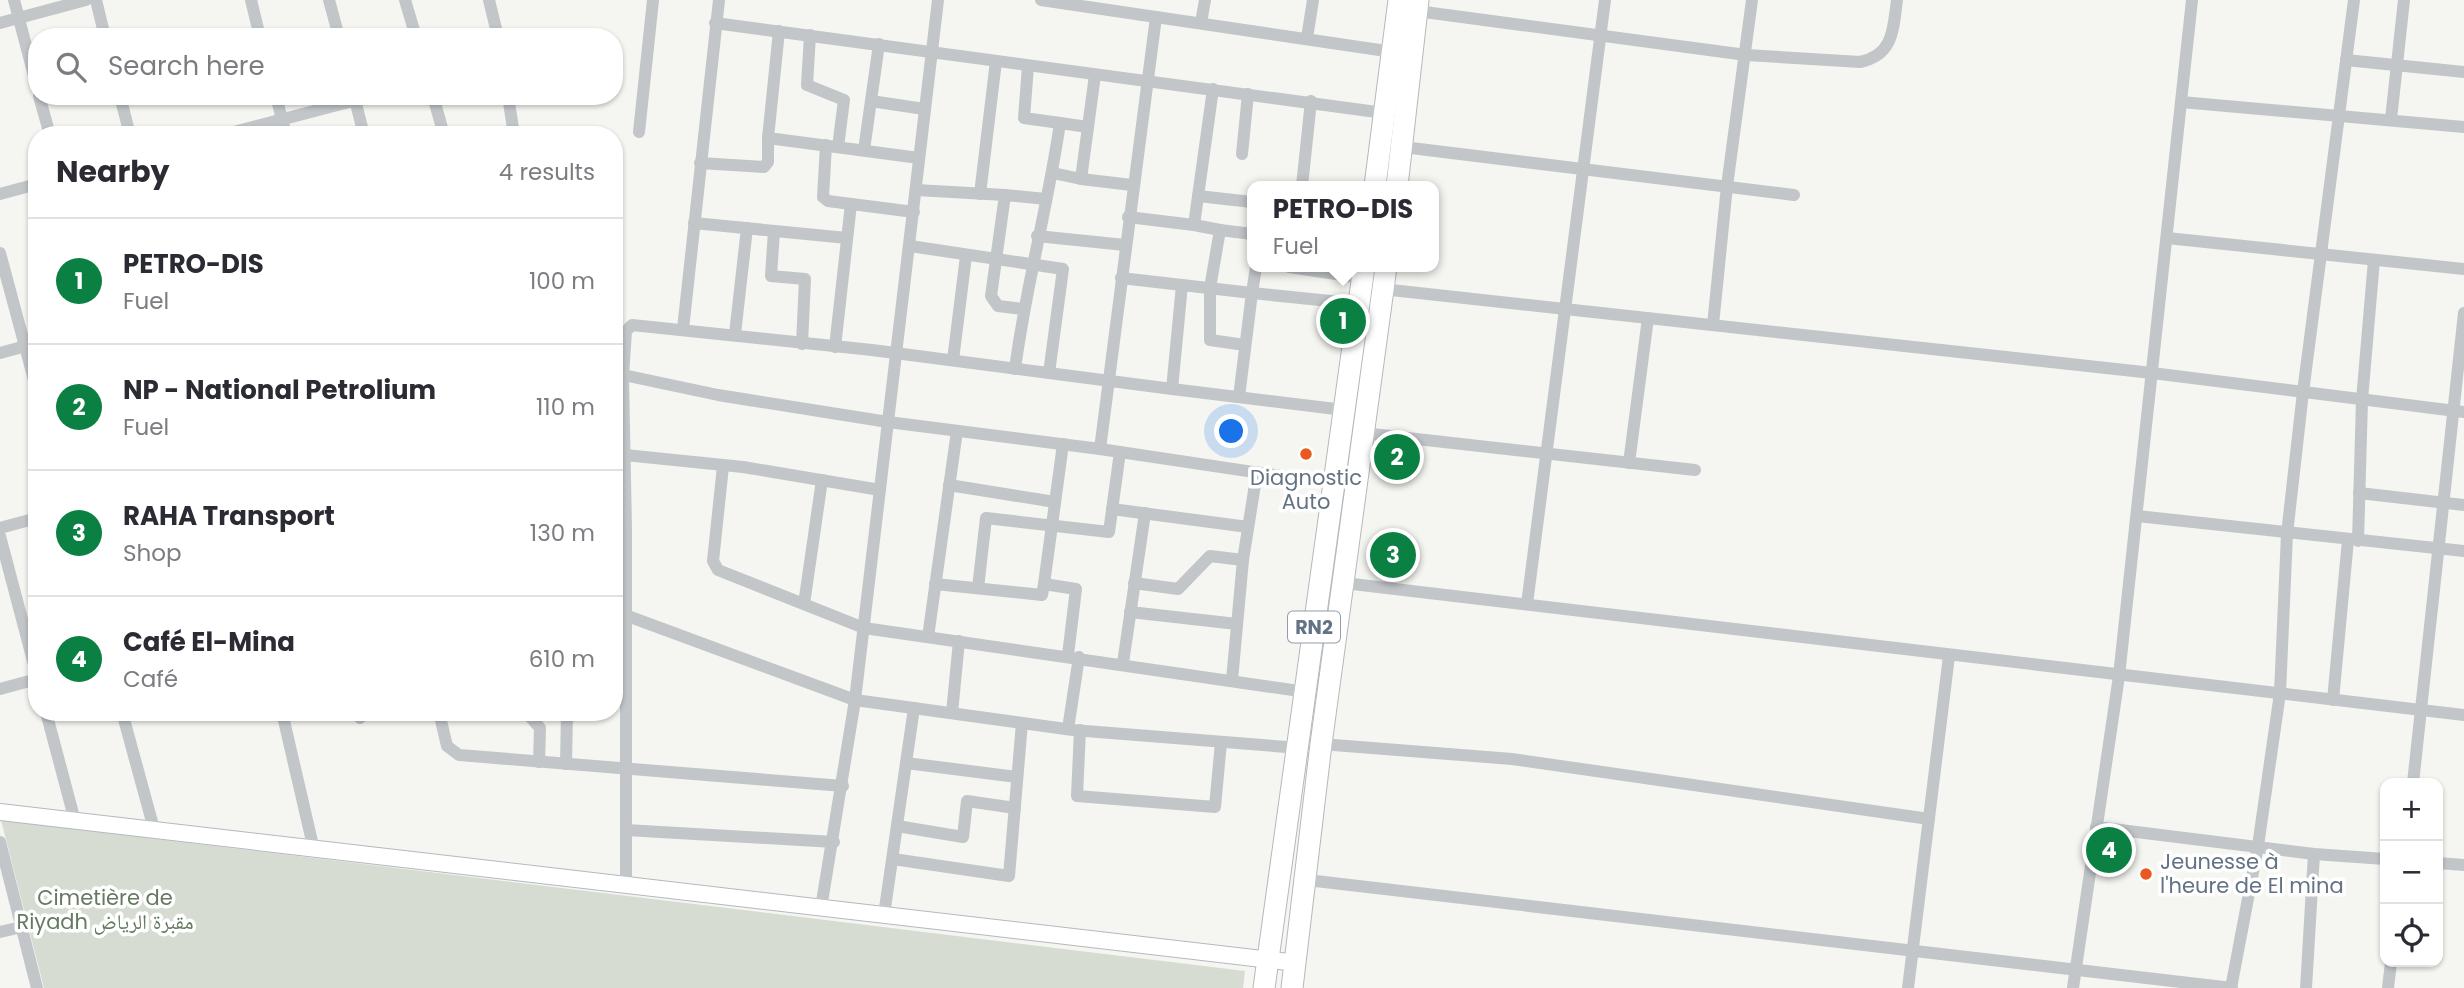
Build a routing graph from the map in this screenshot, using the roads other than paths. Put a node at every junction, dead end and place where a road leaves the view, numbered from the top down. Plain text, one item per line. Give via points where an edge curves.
1 (14, 0) edge
2 (86, 0) edge
3 (96, 0) edge
4 (251, 0) edge
5 (329, 0) edge
6 (405, 0) edge
7 (489, 0) edge
8 (653, 0) edge
9 (719, 0) edge
10 (938, 0) edge
11 (1041, 0) edge
12 (1146, 0) edge
13 (1205, 0) edge
14 (1313, 0) edge
15 (1605, 0) edge
16 (1752, 0) edge
17 (1897, 0) edge
18 (2192, 0) edge
19 (2354, 0) edge
20 (2404, 0) edge
21 (1412, 4) edge
22 (1150, 16) junction
23 (18, 18) junction
24 (0, 23) edge
25 (715, 23) junction
26 (1202, 23) junction
27 (103, 28) edge
28 (258, 28) edge
29 (337, 28) edge
30 (413, 28) edge
31 (496, 28) edge
32 (779, 31) junction
33 (810, 35) junction
34 (1600, 35) junction
35 (1307, 38) junction
36 (879, 44) junction
37 (931, 51) junction
38 (1393, 51) junction
39 (28, 54) edge
40 (1746, 55) junction
41 (2346, 60) junction
42 (996, 61) junction
43 (2399, 64) junction
44 (1028, 66) junction
45 (2464, 72) edge
46 (1095, 75) junction
47 (1146, 82) junction
48 (1213, 89) junction
49 (1248, 93) junction
50 (871, 101) junction
51 (1311, 102) junction
52 (2181, 102) junction
53 (42, 105) edge
54 (122, 105) edge
55 (278, 105) edge
56 (332, 105) edge
57 (356, 105) edge
58 (436, 105) edge
59 (509, 105) edge
60 (924, 109) junction
61 (1384, 113) junction
62 (2340, 114) junction
63 (282, 119) junction
64 (2391, 119) junction
65 (1060, 123) junction
66 (47, 126) edge
67 (128, 126) edge
68 (256, 126) edge
69 (284, 126) edge
70 (362, 126) edge
71 (441, 126) edge
72 (513, 126) edge
73 (1088, 127) junction
74 (2464, 127) edge
75 (639, 132) dead end
76 (768, 138) junction
77 (832, 146) junction
78 (1403, 147) junction
79 (864, 150) junction
80 (1242, 154) dead end
81 (919, 158) junction
82 (700, 163) junction
83 (1584, 168) junction
84 (1053, 173) junction
85 (1082, 178) junction
86 (1303, 181) edge
87 (1376, 181) edge
88 (1398, 181) edge
89 (1132, 185) junction
90 (28, 186) edge
91 (1727, 186) junction
92 (916, 190) junction
93 (0, 194) edge
94 (980, 194) junction
95 (1005, 195) junction
96 (1794, 195) dead end
97 (1198, 196) junction
98 (1046, 199) junction
99 (1247, 201) edge
100 (851, 204) junction
101 (914, 212) junction
102 (1128, 217) junction
103 (694, 223) junction
104 (1194, 225) junction
105 (747, 228) junction
106 (1220, 230) junction
107 (774, 231) junction
108 (1247, 233) edge
109 (1037, 236) junction
110 (847, 238) junction
111 (2166, 238) junction
112 (1125, 245) junction
113 (910, 246) junction
114 (0, 253) edge
115 (2319, 254) junction
116 (966, 256) junction
117 (994, 260) junction
118 (2374, 260) junction
119 (1031, 265) junction
120 (2464, 269) edge
121 (1255, 272) edge
122 (1384, 272) edge
123 (1363, 273) edge
124 (1121, 278) junction
125 (1182, 285) junction
126 (1210, 288) junction
127 (1382, 289) junction
128 (1252, 293) junction
129 (1359, 304) junction
130 (1023, 309) junction
131 (1564, 309) junction
132 (2464, 313) edge
133 (1648, 318) junction
134 (1713, 325) junction
135 (683, 328) junction
136 (735, 334) junction
137 (28, 336) edge
138 (802, 344) junction
139 (1245, 345) junction
140 (28, 346) edge
141 (835, 346) junction
142 (623, 350) edge
143 (0, 353) edge
144 (896, 354) junction
145 (953, 360) junction
146 (1015, 369) junction
147 (1049, 373) junction
148 (2152, 373) junction
149 (623, 376) edge
150 (1109, 381) junction
151 (1172, 389) junction
152 (2302, 392) junction
153 (1239, 397) junction
154 (2362, 400) junction
155 (1345, 410) junction
156 (2458, 412) edge
157 (888, 422) junction
158 (623, 428) edge
159 (957, 431) junction
160 (1363, 433) junction
161 (1063, 444) junction
162 (1100, 449) junction
163 (1120, 452) junction
164 (1544, 453) junction
165 (625, 455) junction
166 (1629, 463) junction
167 (723, 466) junction
168 (1695, 471) dead end
169 (1257, 472) junction
170 (822, 480) junction
171 (1334, 484) junction
172 (623, 485) edge
173 (949, 485) junction
174 (880, 490) junction
175 (2359, 493) junction
176 (1055, 502) junction
177 (2442, 503) junction
178 (2464, 505) edge
179 (1112, 509) junction
180 (1144, 513) junction
181 (2137, 516) junction
182 (28, 520) edge
183 (1052, 526) junction
184 (1248, 527) junction
185 (0, 528) edge
186 (2287, 534) junction
187 (0, 536) edge
188 (2353, 540) junction
189 (2437, 548) junction
190 (2464, 551) edge
191 (1243, 560) junction
192 (1134, 583) junction
193 (1344, 583) junction
194 (935, 584) junction
195 (1044, 584) junction
196 (978, 588) junction
197 (804, 604) junction
198 (1527, 604) junction
199 (1130, 612) junction
200 (623, 617) edge
201 (1237, 624) junction
202 (864, 628) junction
203 (928, 637) junction
204 (959, 641) junction
205 (28, 643) edge
206 (1073, 656) junction
207 (1949, 656) junction
208 (1123, 663) junction
209 (2119, 676) junction
210 (1232, 680) junction
211 (28, 681) edge
212 (0, 689) edge
213 (623, 692) edge
214 (1306, 692) junction
215 (2280, 693) junction
216 (855, 700) junction
217 (2333, 700) junction
218 (914, 708) junction
219 (2423, 710) junction
220 (952, 713) junction
221 (2464, 715) edge
222 (48, 721) edge
223 (124, 721) edge
224 (284, 721) edge
225 (442, 721) edge
226 (534, 721) edge
227 (567, 721) edge
228 (1022, 723) junction
229 (1074, 730) junction
230 (1221, 742) junction
231 (1321, 744) junction
232 (1299, 748) junction
233 (539, 762) junction
234 (906, 763) junction
235 (566, 764) junction
236 (626, 769) junction
237 (1017, 777) junction
238 (2414, 778) edge
239 (843, 786) junction
240 (1015, 808) junction
241 (0, 812) edge
242 (1929, 818) junction
243 (75, 821) junction
244 (897, 826) junction
245 (2096, 827) junction
246 (154, 829) junction
247 (626, 830) junction
248 (0, 842) edge
249 (834, 842) junction
250 (2258, 846) junction
251 (314, 850) junction
252 (2314, 853) junction
253 (892, 859) junction
254 (2380, 859) edge
255 (2443, 863) edge
256 (2464, 865) edge
257 (1307, 880) junction
258 (626, 886) junction
259 (821, 908) junction
260 (884, 915) junction
261 (22, 928) junction
262 (0, 932) edge
263 (1912, 950) junction
264 (1268, 958) junction
265 (1297, 963) junction
266 (2390, 967) edge
267 (2076, 968) junction
268 (37, 988) edge
269 (1264, 988) edge
270 (1292, 988) edge
271 (1908, 988) edge
272 (2073, 988) edge
273 (2231, 988) edge
274 (2306, 988) edge
275 (2388, 988) edge

1 - 23 street
2 - 23 street
3 - 27 street
4 - 28 street
5 - 29 street
6 - 30 street
7 - 31 street
8 - 75 street
9 - 25 street
10 - 37 street
11 - 22 street
12 - 22 street
13 - 26 street
14 - 35 street
15 - 34 street
16 - 40 street
17 - 40 street via 1892,39 1875,59
18 - 52 street
19 - 41 street
20 - 43 street
21 - 34 street
21 - 38 highway
21 - 78 highway
22 - 26 street
22 - 47 street
23 - 24 street
23 - 39 street
25 - 32 street
25 - 82 street
26 - 35 street
32 - 33 street
32 - 76 street
33 - 36 street
33 - 77 street via 807,85 844,100
34 - 40 street
34 - 83 street
35 - 38 street
36 - 37 street
36 - 50 street
37 - 42 street
37 - 60 street
38 - 61 highway
40 - 91 street
41 - 43 street
41 - 62 street
42 - 44 street
42 - 94 street
43 - 45 street
43 - 64 street
44 - 46 street
44 - 65 street via 1024,118
46 - 47 street
46 - 73 street
47 - 48 street
47 - 89 street
48 - 49 street
48 - 97 street
49 - 51 street
49 - 80 street
50 - 60 street
50 - 79 street
51 - 61 street
51 - 86 street
52 - 62 street
52 - 111 street
53 - 66 street
54 - 67 street
55 - 63 street
56 - 63 street
57 - 70 street
58 - 71 street
59 - 72 street
60 - 81 street
61 - 87 highway
62 - 64 street
62 - 115 street
63 - 68 street
63 - 69 street
64 - 74 street
65 - 73 street
65 - 84 street
73 - 85 street
76 - 77 street
76 - 82 street via 764,167
77 - 79 street
77 - 100 street via 823,197
78 - 83 street
78 - 88 highway
79 - 81 street
81 - 92 street
82 - 103 street
83 - 91 street
83 - 131 street
84 - 85 street
84 - 98 street
85 - 89 street
89 - 102 street
90 - 93 street
91 - 96 street
91 - 134 street
92 - 94 street
92 - 101 street
94 - 95 street
95 - 98 street
95 - 117 street
97 - 99 street
97 - 104 street
98 - 109 street
100 - 101 street
100 - 110 street
101 - 113 street
102 - 104 street
102 - 112 street
103 - 105 street
103 - 135 street
104 - 106 street
105 - 107 street
105 - 136 street
106 - 108 street
106 - 126 street
107 - 110 street
107 - 138 street via 771,276 806,279
109 - 112 street
109 - 119 street
110 - 141 street
111 - 115 street
111 - 148 street
112 - 124 street
113 - 116 street
113 - 144 street
114 - 137 street
115 - 118 street
115 - 152 street
116 - 117 street
116 - 145 street
117 - 119 street
117 - 130 street via 993,303
118 - 120 street
118 - 154 street
119 - 130 street
119 - 147 street via 1063,269
121 - 128 street
122 - 127 highway, RN2
123 - 129 highway, RN2
124 - 125 street
124 - 150 street
125 - 126 street
125 - 151 street
126 - 128 street
126 - 139 street via 1210,340
127 - 131 street
127 - 160 highway, RN2
128 - 129 street
128 - 139 street
129 - 155 highway, RN2
130 - 146 street
131 - 133 street
131 - 164 street
132 - 156 street
133 - 134 street
133 - 166 street
134 - 148 street
135 - 136 street
135 - 142 street via 632,325 626,331
136 - 138 street
138 - 141 street
139 - 153 street
140 - 143 street
141 - 144 street
144 - 145 street
144 - 157 street
145 - 146 street
146 - 147 street
147 - 150 street
148 - 152 street
148 - 181 street
149 - 157 street
150 - 151 street
150 - 162 street
151 - 153 street
152 - 154 street
152 - 186 street
153 - 155 street
154 - 156 street
154 - 175 street
155 - 171 highway, RN2
156 - 177 street
157 - 159 street
157 - 174 street
158 - 165 street
159 - 161 street
159 - 173 street
160 - 164 street
160 - 193 highway, RN2
161 - 162 street
161 - 176 street
162 - 163 street
163 - 169 street
163 - 179 street
164 - 166 street
164 - 198 street
165 - 167 street
165 - 172 street
166 - 168 street
167 - 170 street
167 - 197 street via 715,566
169 - 171 street
169 - 184 street
170 - 174 street
170 - 197 street
171 - 214 highway, RN2
173 - 176 street
173 - 194 street
174 - 202 street
175 - 177 street
175 - 188 street
176 - 183 street
177 - 178 street
177 - 189 street
179 - 180 street
179 - 183 street via 1109,532
180 - 184 street
180 - 192 street
181 - 186 street
181 - 209 street
182 - 185 street
183 - 195 street
183 - 196 street via 986,518
184 - 191 street
186 - 188 street
186 - 215 street
187 - 205 street
188 - 189 street
188 - 217 street
189 - 190 street
189 - 219 street
191 - 192 street via 1210,556 1178,589
191 - 201 street
192 - 199 street
193 - 198 street
193 - 231 highway, RN2
194 - 196 street
194 - 203 street
195 - 196 street via 1042,595
195 - 206 street via 1076,589
197 - 202 street
198 - 207 street
199 - 201 street
199 - 208 street
200 - 216 street
201 - 210 street
202 - 203 street
202 - 216 street
203 - 204 street
204 - 206 street
204 - 220 street
206 - 208 street
206 - 229 street
207 - 209 street
207 - 242 street
208 - 210 street
209 - 215 street
209 - 245 street
210 - 214 street
211 - 212 street
213 - 236 street
214 - 232 highway, RN2
215 - 217 street
215 - 250 street
216 - 218 street
216 - 239 street
217 - 219 street
218 - 220 street
218 - 234 street
219 - 221 street
219 - 238 street
220 - 228 street
222 - 243 street
223 - 246 street
224 - 251 street
225 - 233 street via 452,752
226 - 233 street via 540,728
227 - 235 street
228 - 229 street
228 - 237 street
229 - 230 street
229 - 230 street via 1077,796 1215,807
230 - 232 street
231 - 242 street via 1512,759
231 - 257 highway, RN2
232 - 264 highway, RN2
233 - 235 street
234 - 237 street
234 - 244 street
235 - 236 street
236 - 239 street
236 - 247 street
237 - 240 street
239 - 249 street
240 - 244 street via 967,801 963,837
240 - 253 street via 1009,876
241 - 243 street
242 - 263 street
243 - 246 street
244 - 253 street
245 - 250 street
245 - 267 street
246 - 251 street
247 - 249 street
247 - 258 street
248 - 261 street
249 - 259 street
250 - 252 street
250 - 273 street
251 - 258 street
252 - 254 street
252 - 274 street
253 - 260 street
255 - 256 street
257 - 263 street
257 - 265 highway, RN2
258 - 259 street
259 - 260 street
260 - 264 street
261 - 262 street
261 - 268 street
263 - 267 street
263 - 271 street
264 - 265 street
264 - 269 highway, RN2
265 - 270 highway, RN2
266 - 275 street
267 - 272 street
267 - 273 street

